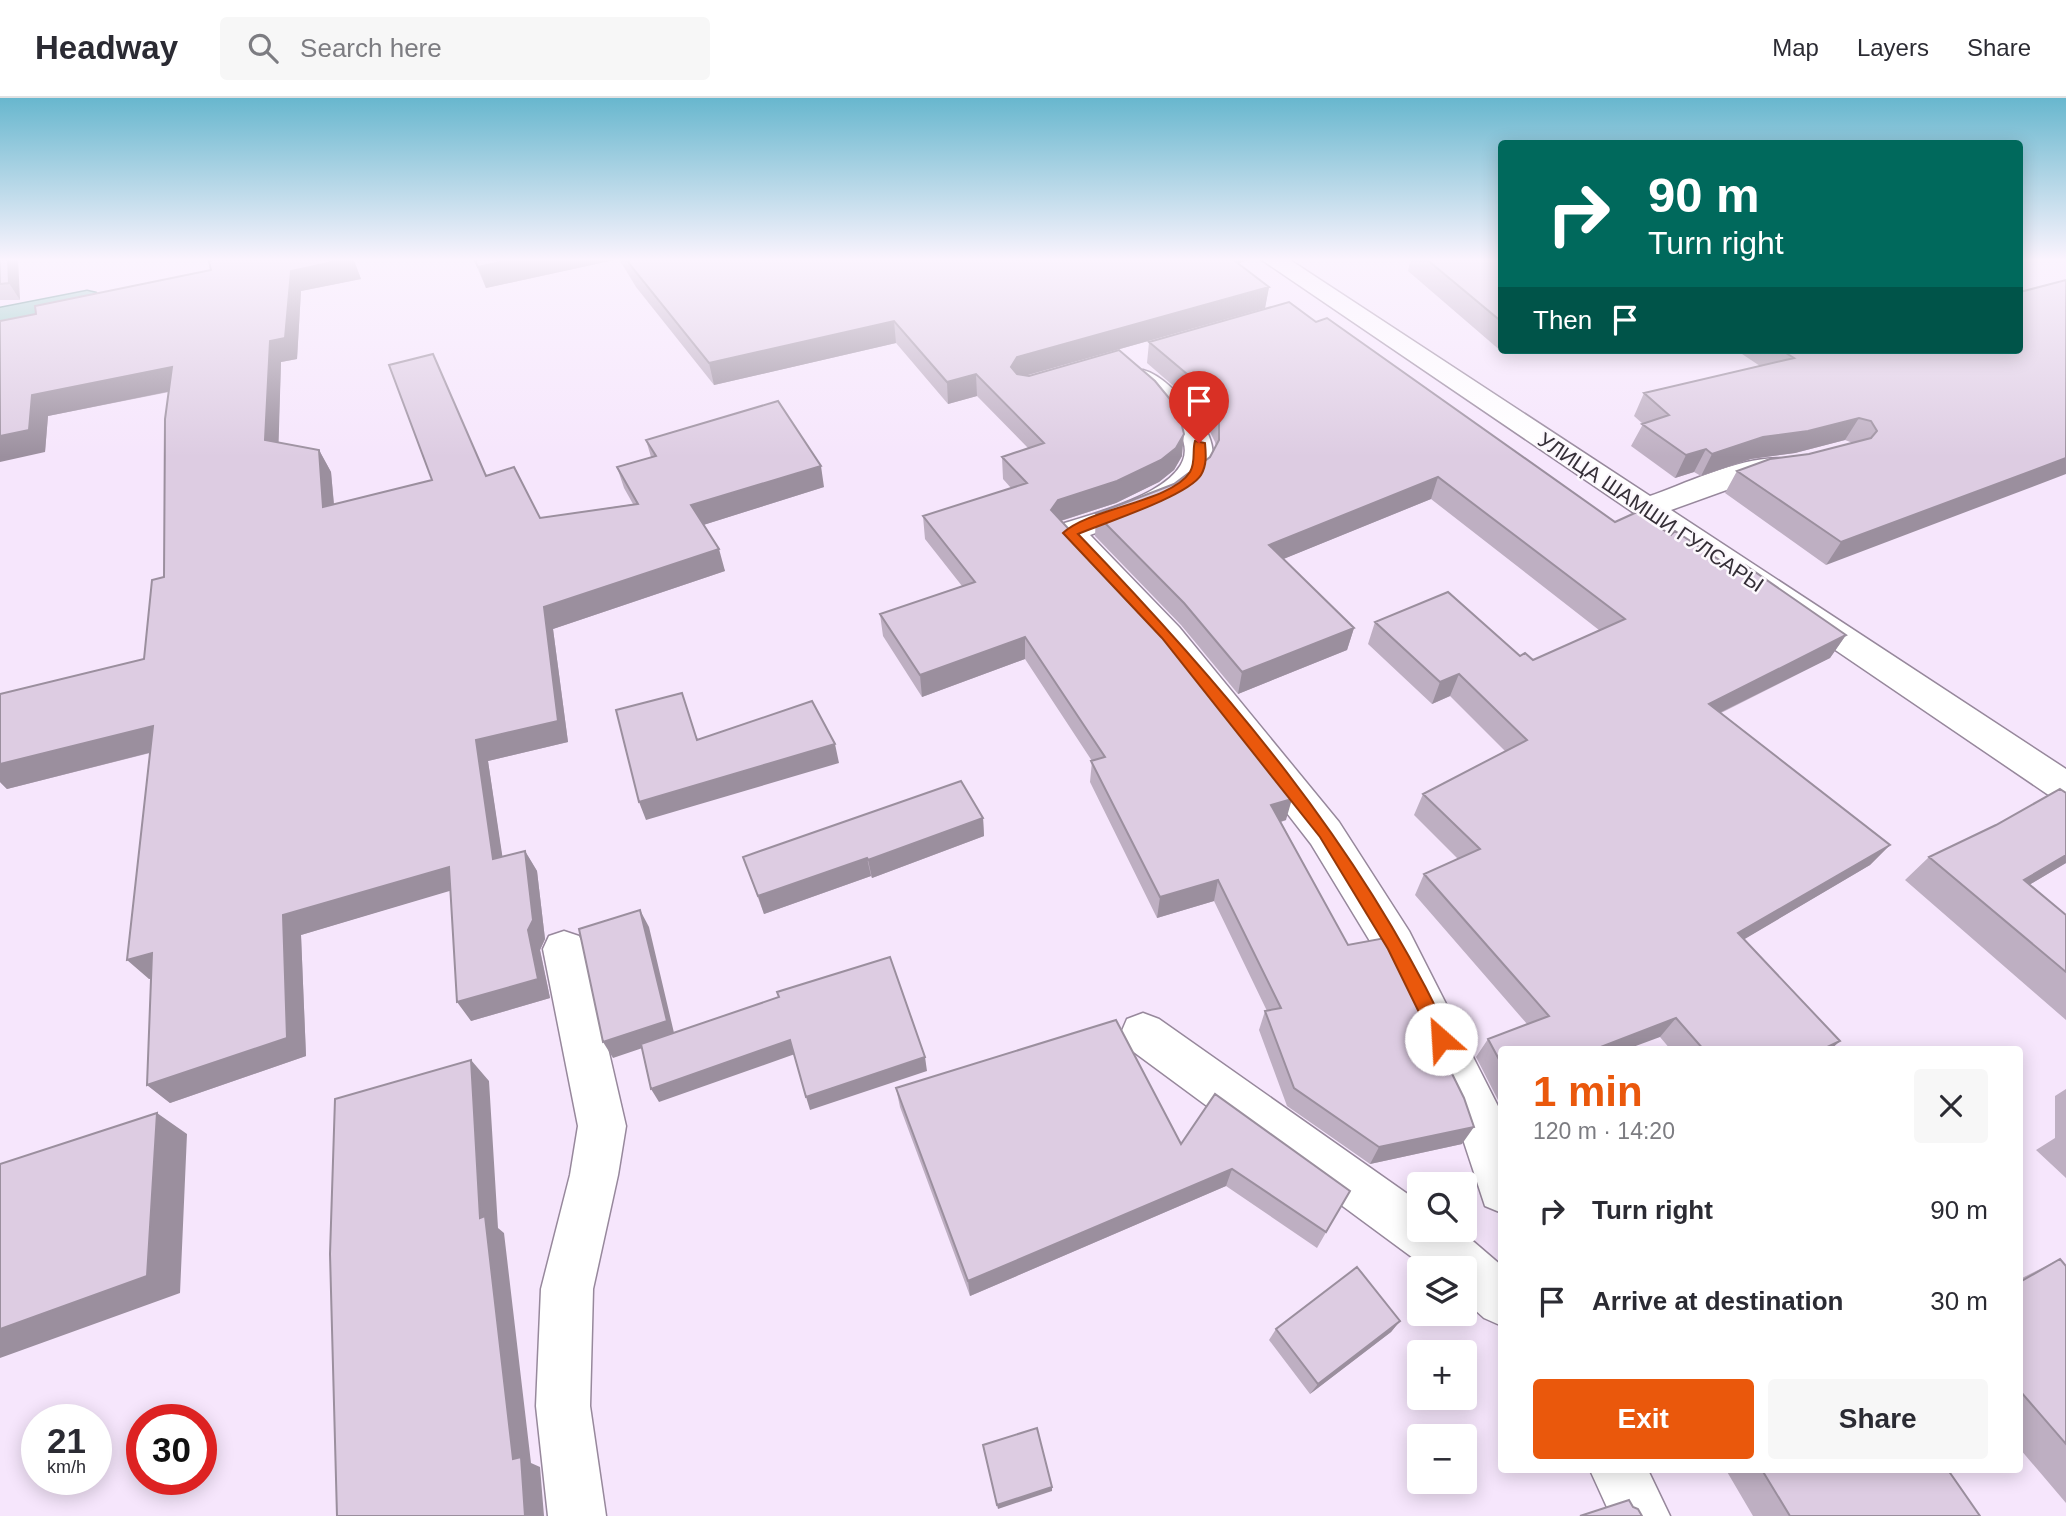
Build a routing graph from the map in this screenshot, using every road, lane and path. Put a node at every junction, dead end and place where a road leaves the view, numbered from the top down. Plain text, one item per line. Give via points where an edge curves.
1 (1353, 324) edge
2 (1147, 354) edge
3 (1808, 461) edge
4 (1646, 508) junction
5 (2066, 788) edge
6 (564, 949) dead end
7 (1143, 1034) dead end
8 (1498, 1177) edge
9 (1498, 1296) edge
10 (1620, 1473) edge
11 (577, 1516) edge
12 (1641, 1516) edge

1 - 4 street, УЛИЦА ШАМШИ ГУЛСАРЫ
2 - 8 street via 1123,360 1181,417 1199,443 1201,458 1195,474 1178,488 1069,533 1167,635 1325,833 1400,956 1477,1111
3 - 4 street via 1751,471
4 - 5 street, УЛИЦА ШАМШИ ГУЛСАРЫ
6 - 11 street via 602,1126 567,1289 563,1406
7 - 9 street via 1446,1251
10 - 12 street

